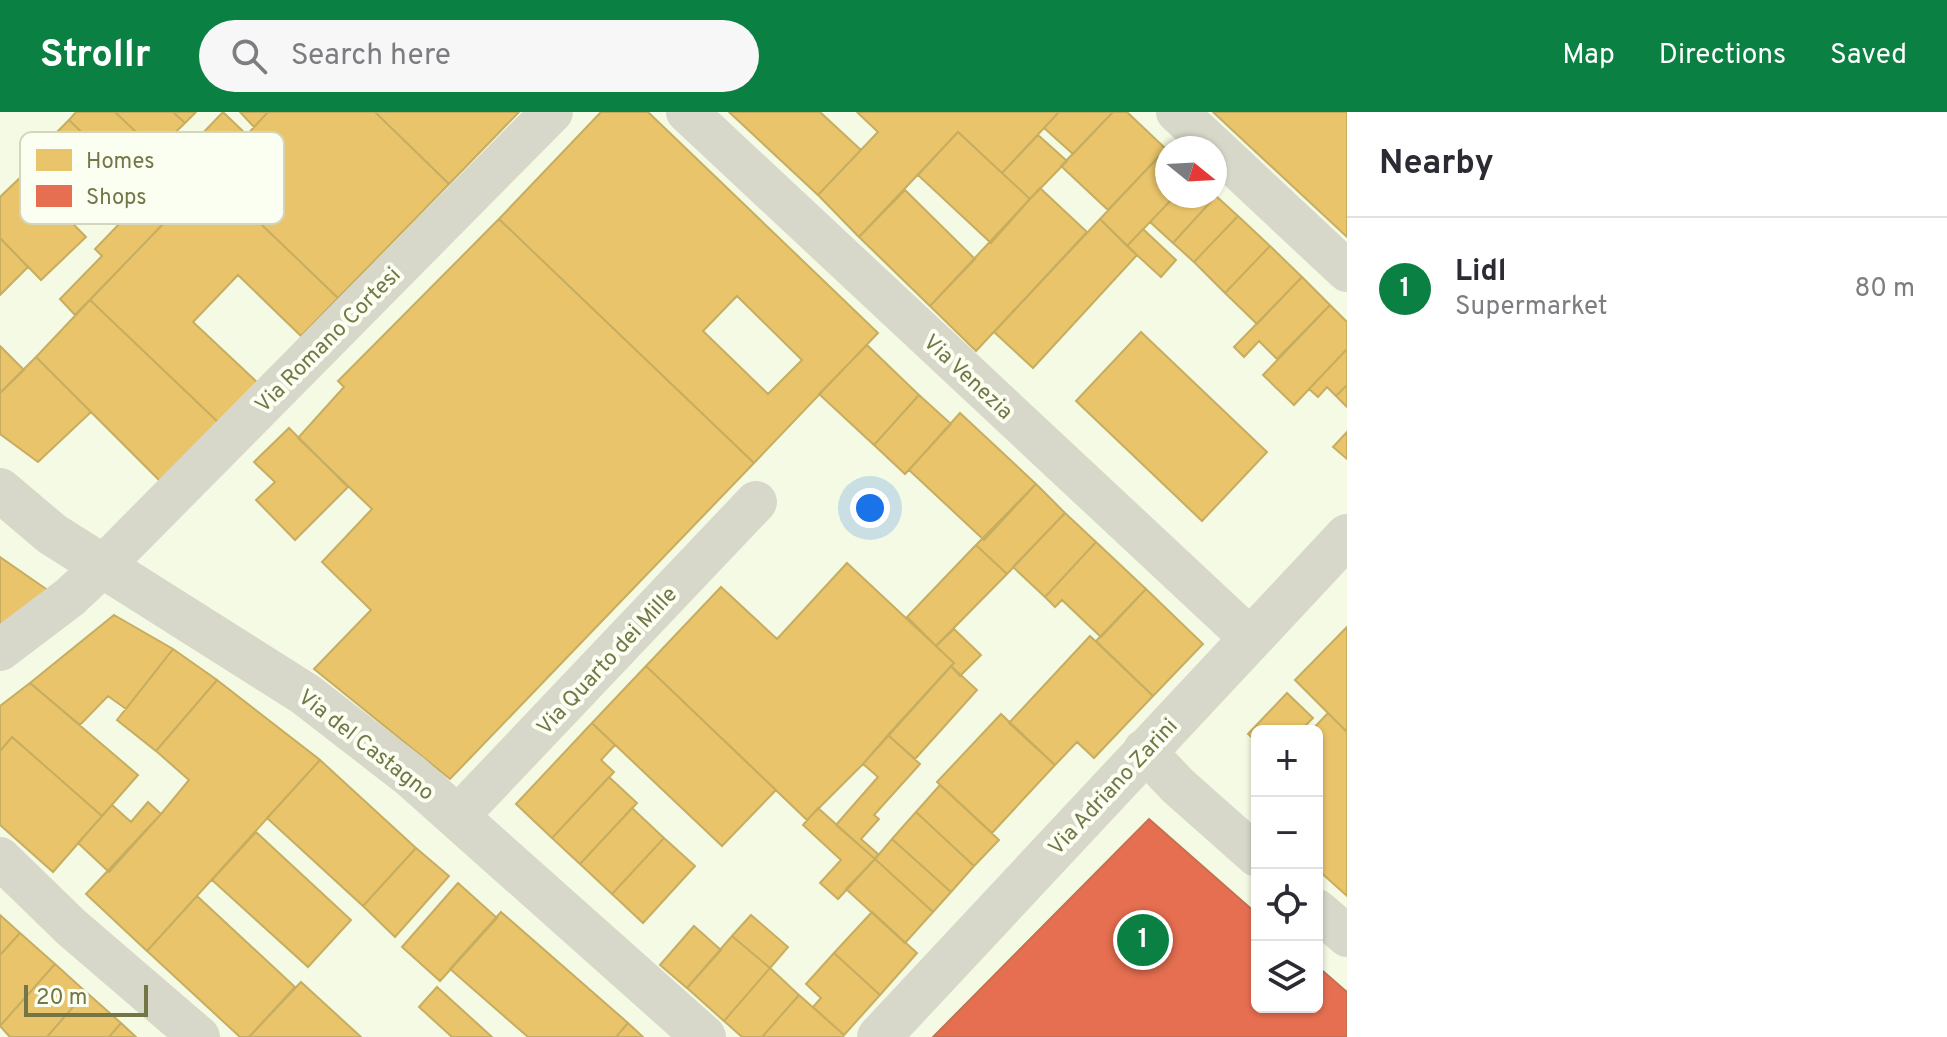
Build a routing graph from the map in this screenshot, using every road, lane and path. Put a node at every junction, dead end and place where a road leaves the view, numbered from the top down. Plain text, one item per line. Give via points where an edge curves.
1 (552, 112) edge
2 (687, 112) edge
3 (1177, 112) edge
4 (1347, 271) edge
5 (0, 490) edge
6 (756, 502) dead end
7 (1347, 536) edge
8 (102, 567) junction
9 (1251, 639) junction
10 (0, 650) edge
11 (1144, 750) junction
12 (457, 817) junction
13 (1251, 851) edge
14 (0, 858) edge
15 (1323, 915) edge
16 (1347, 936) edge
17 (199, 1037) edge
18 (704, 1037) edge
19 (879, 1037) edge

1 - 8 street, Via Romano Cortesi
2 - 9 street, Via Venezia
3 - 4 street
5 - 8 street, Via del Castagno
6 - 12 street, Via Quarto dei Mille
7 - 9 street, Via Adriano Zarini
8 - 10 street, Via Romano Cortesi
8 - 12 street, Via del Castagno via 305,694
9 - 11 street, Via Adriano Zarini
11 - 13 street
11 - 19 street, Via Adriano Zarini
12 - 18 street, Via del Castagno
14 - 17 street
15 - 16 street

